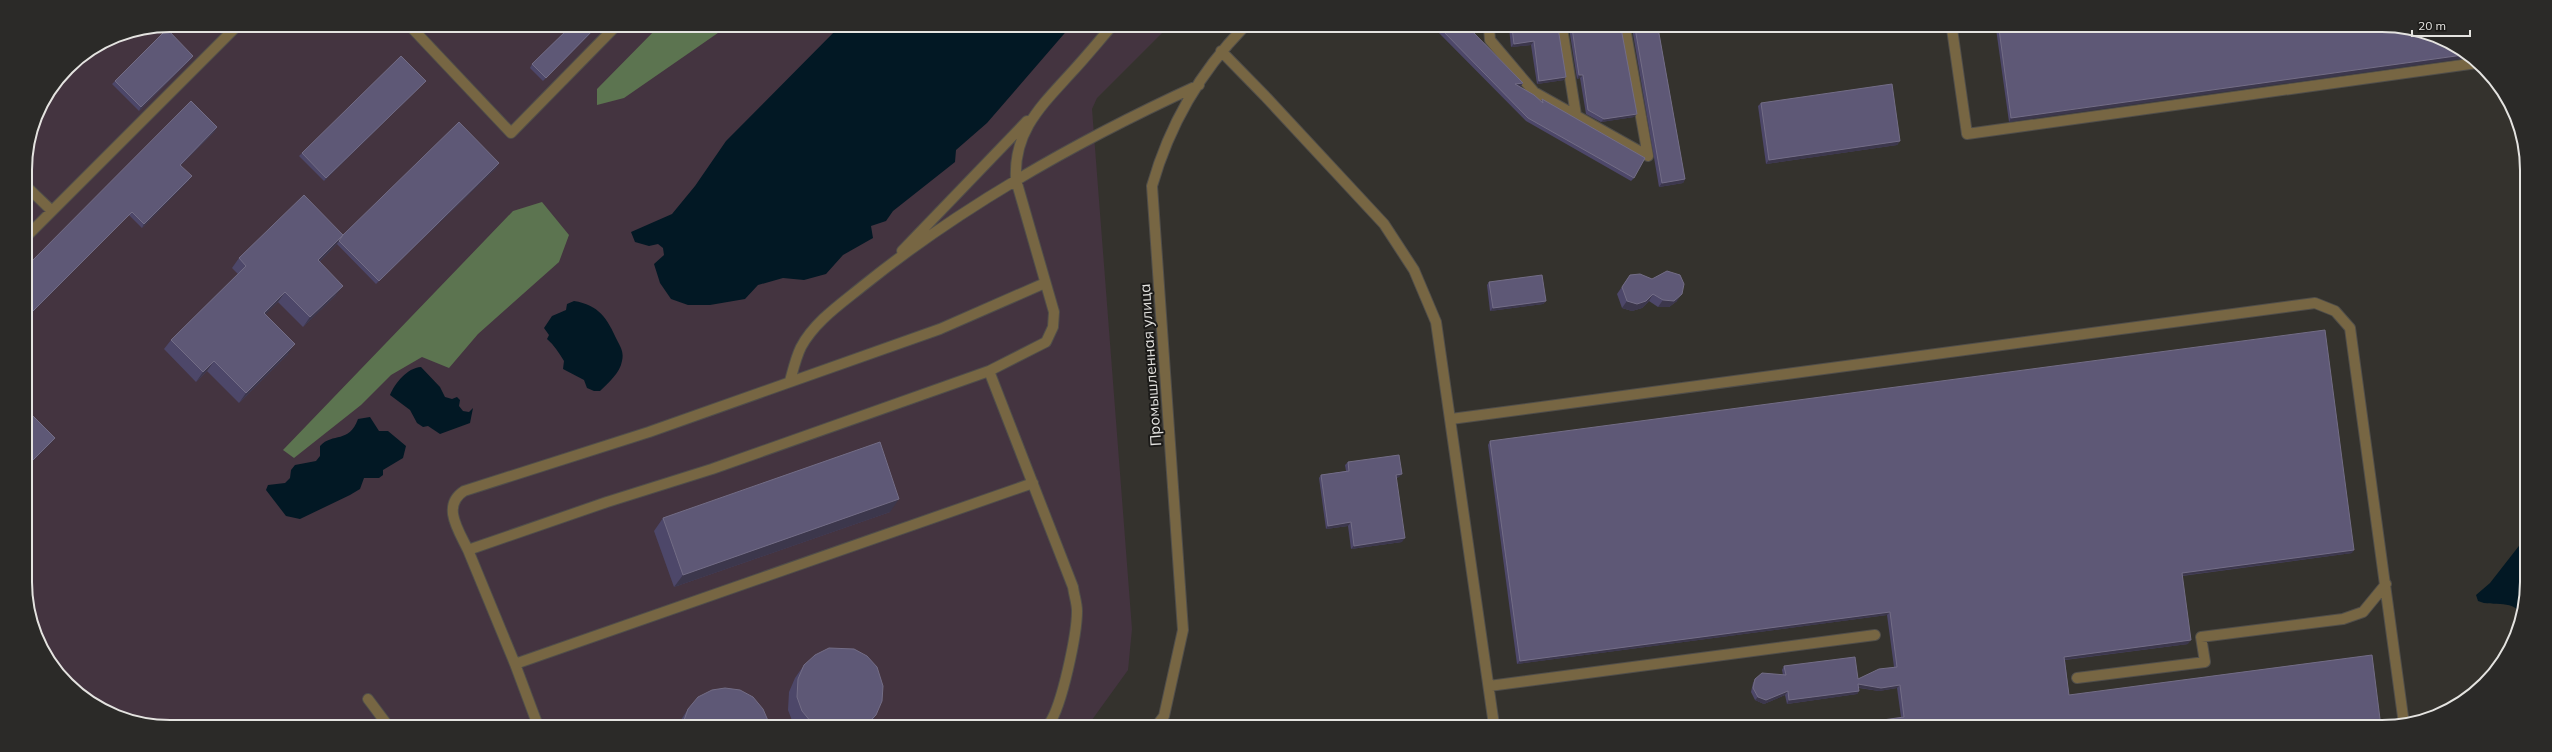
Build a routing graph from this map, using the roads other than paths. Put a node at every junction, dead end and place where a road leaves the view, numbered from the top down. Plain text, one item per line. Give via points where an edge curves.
1 (231, 32) edge
2 (416, 32) edge
3 (610, 32) edge
4 (1107, 32) edge
5 (1239, 32) edge
6 (1489, 32) edge
7 (1563, 32) edge
8 (1626, 32) edge
9 (1952, 32) edge
10 (1221, 51) junction
11 (2471, 64) edge
12 (1199, 85) junction
13 (1033, 115) junction
14 (1576, 115) junction
15 (1016, 180) junction
16 (32, 192) edge
17 (52, 211) junction
18 (32, 231) edge
19 (885, 268) junction
20 (1045, 283) junction
21 (989, 371) junction
22 (790, 381) junction
23 (1451, 419) junction
24 (1033, 483) junction
25 (468, 550) junction
26 (2386, 584) junction
27 (1875, 635) dead end
28 (514, 664) junction
29 (2077, 678) dead end
30 (1489, 686) junction
31 (368, 699) dead end
32 (2403, 718) edge
33 (384, 720) edge
34 (536, 720) edge
35 (1051, 720) edge
36 (1161, 720) edge
37 (1493, 720) edge

1 - 17 street
2 - 3 street via 511,133
4 - 13 street
5 - 10 street, Промышленная улица
6 - 14 street via 1490,40 1534,92
7 - 14 street
8 - 14 street via 1648,156
9 - 11 street via 1967,134
10 - 12 street, Промышленная улица
10 - 23 street via 1384,224 1414,270 1436,322
12 - 15 street via 1129,117
12 - 36 street, Промышленная улица via 1161,153 1152,186 1183,630
13 - 15 street via 1020,141 1015,167
13 - 19 street
15 - 19 street via 981,200
15 - 20 street
16 - 17 street
17 - 18 street
19 - 22 street via 827,316 802,346
20 - 21 street via 1054,312 1053,327 1046,342
20 - 22 street via 940,329
21 - 24 street
21 - 25 street via 712,469
22 - 25 street via 649,432 456,496 451,508 454,522
23 - 26 street via 2314,303 2335,311 2350,328
23 - 30 street
24 - 28 street
24 - 35 street via 1073,587 1077,612 1059,700
25 - 28 street
26 - 29 street via 2363,612 2343,620 2201,637 2205,662
26 - 32 street
27 - 30 street
28 - 34 street
30 - 37 street
31 - 33 street

